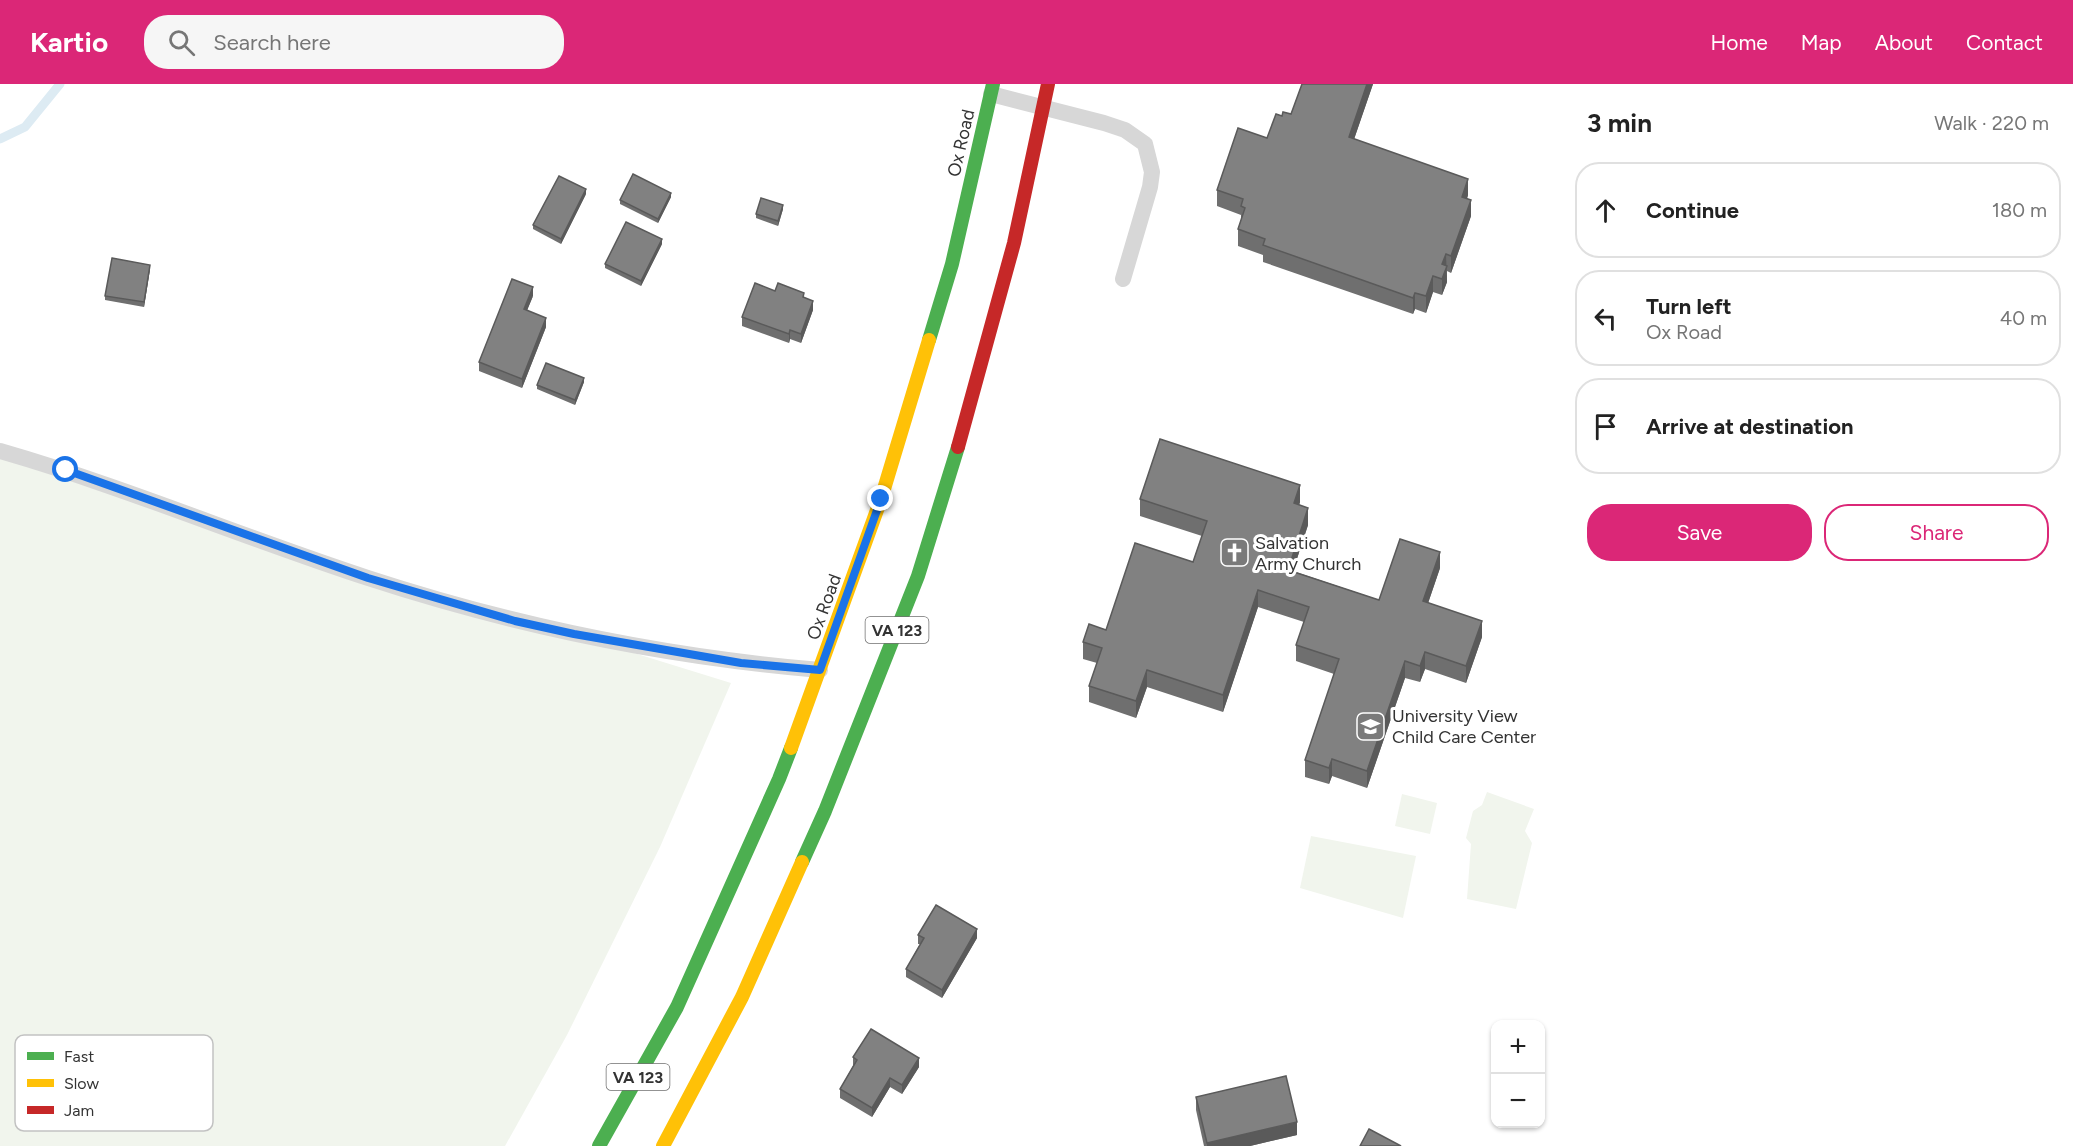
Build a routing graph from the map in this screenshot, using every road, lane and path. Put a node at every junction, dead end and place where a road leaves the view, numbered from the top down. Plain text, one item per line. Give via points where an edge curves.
1 (1048, 84) edge
2 (992, 89) edge
3 (1044, 107) junction
4 (1124, 279) dead end
5 (0, 451) edge
6 (820, 670) junction
7 (599, 1146) edge
8 (663, 1146) edge

1 - 3 main road, VA 123
2 - 3 lane
2 - 6 main road, Ox Road / VA 123 via 952,264 881,499
3 - 4 lane via 1125,130 1145,144 1152,172 1150,187
3 - 8 main road, VA 123 via 1014,243 918,576 825,811 742,997
5 - 6 lane via 66,470 368,578 515,621 741,663
6 - 7 main road, Ox Road / VA 123 via 779,779 677,1007

